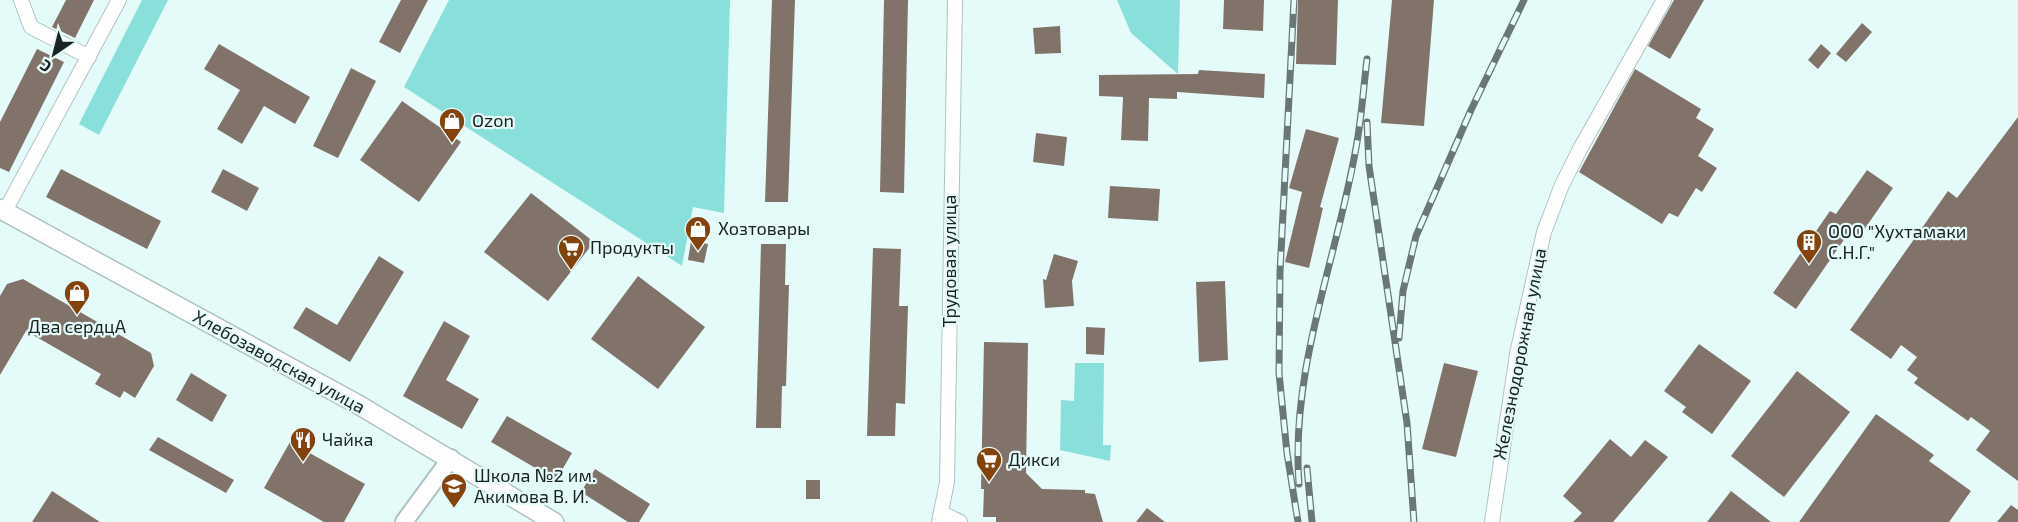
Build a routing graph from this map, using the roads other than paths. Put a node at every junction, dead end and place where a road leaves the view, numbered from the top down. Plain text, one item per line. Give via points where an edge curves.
1 (21, 0) edge
2 (119, 0) edge
3 (955, 0) edge
4 (1664, 0) edge
5 (89, 57) junction
6 (2, 210) edge
7 (451, 458) junction
8 (941, 517) edge
9 (404, 522) edge
10 (554, 522) edge
11 (960, 522) edge
12 (1492, 522) edge

1 - 5 street via 31,27
2 - 5 street
3 - 8 street, Трудовая улица via 947,482
4 - 12 street, Железнодорожная улица via 1580,149 1544,232 1516,354
5 - 6 street
6 - 7 main road, Хлебозаводская улица
7 - 9 street
7 - 10 main road, Хлебозаводская улица
8 - 11 street

